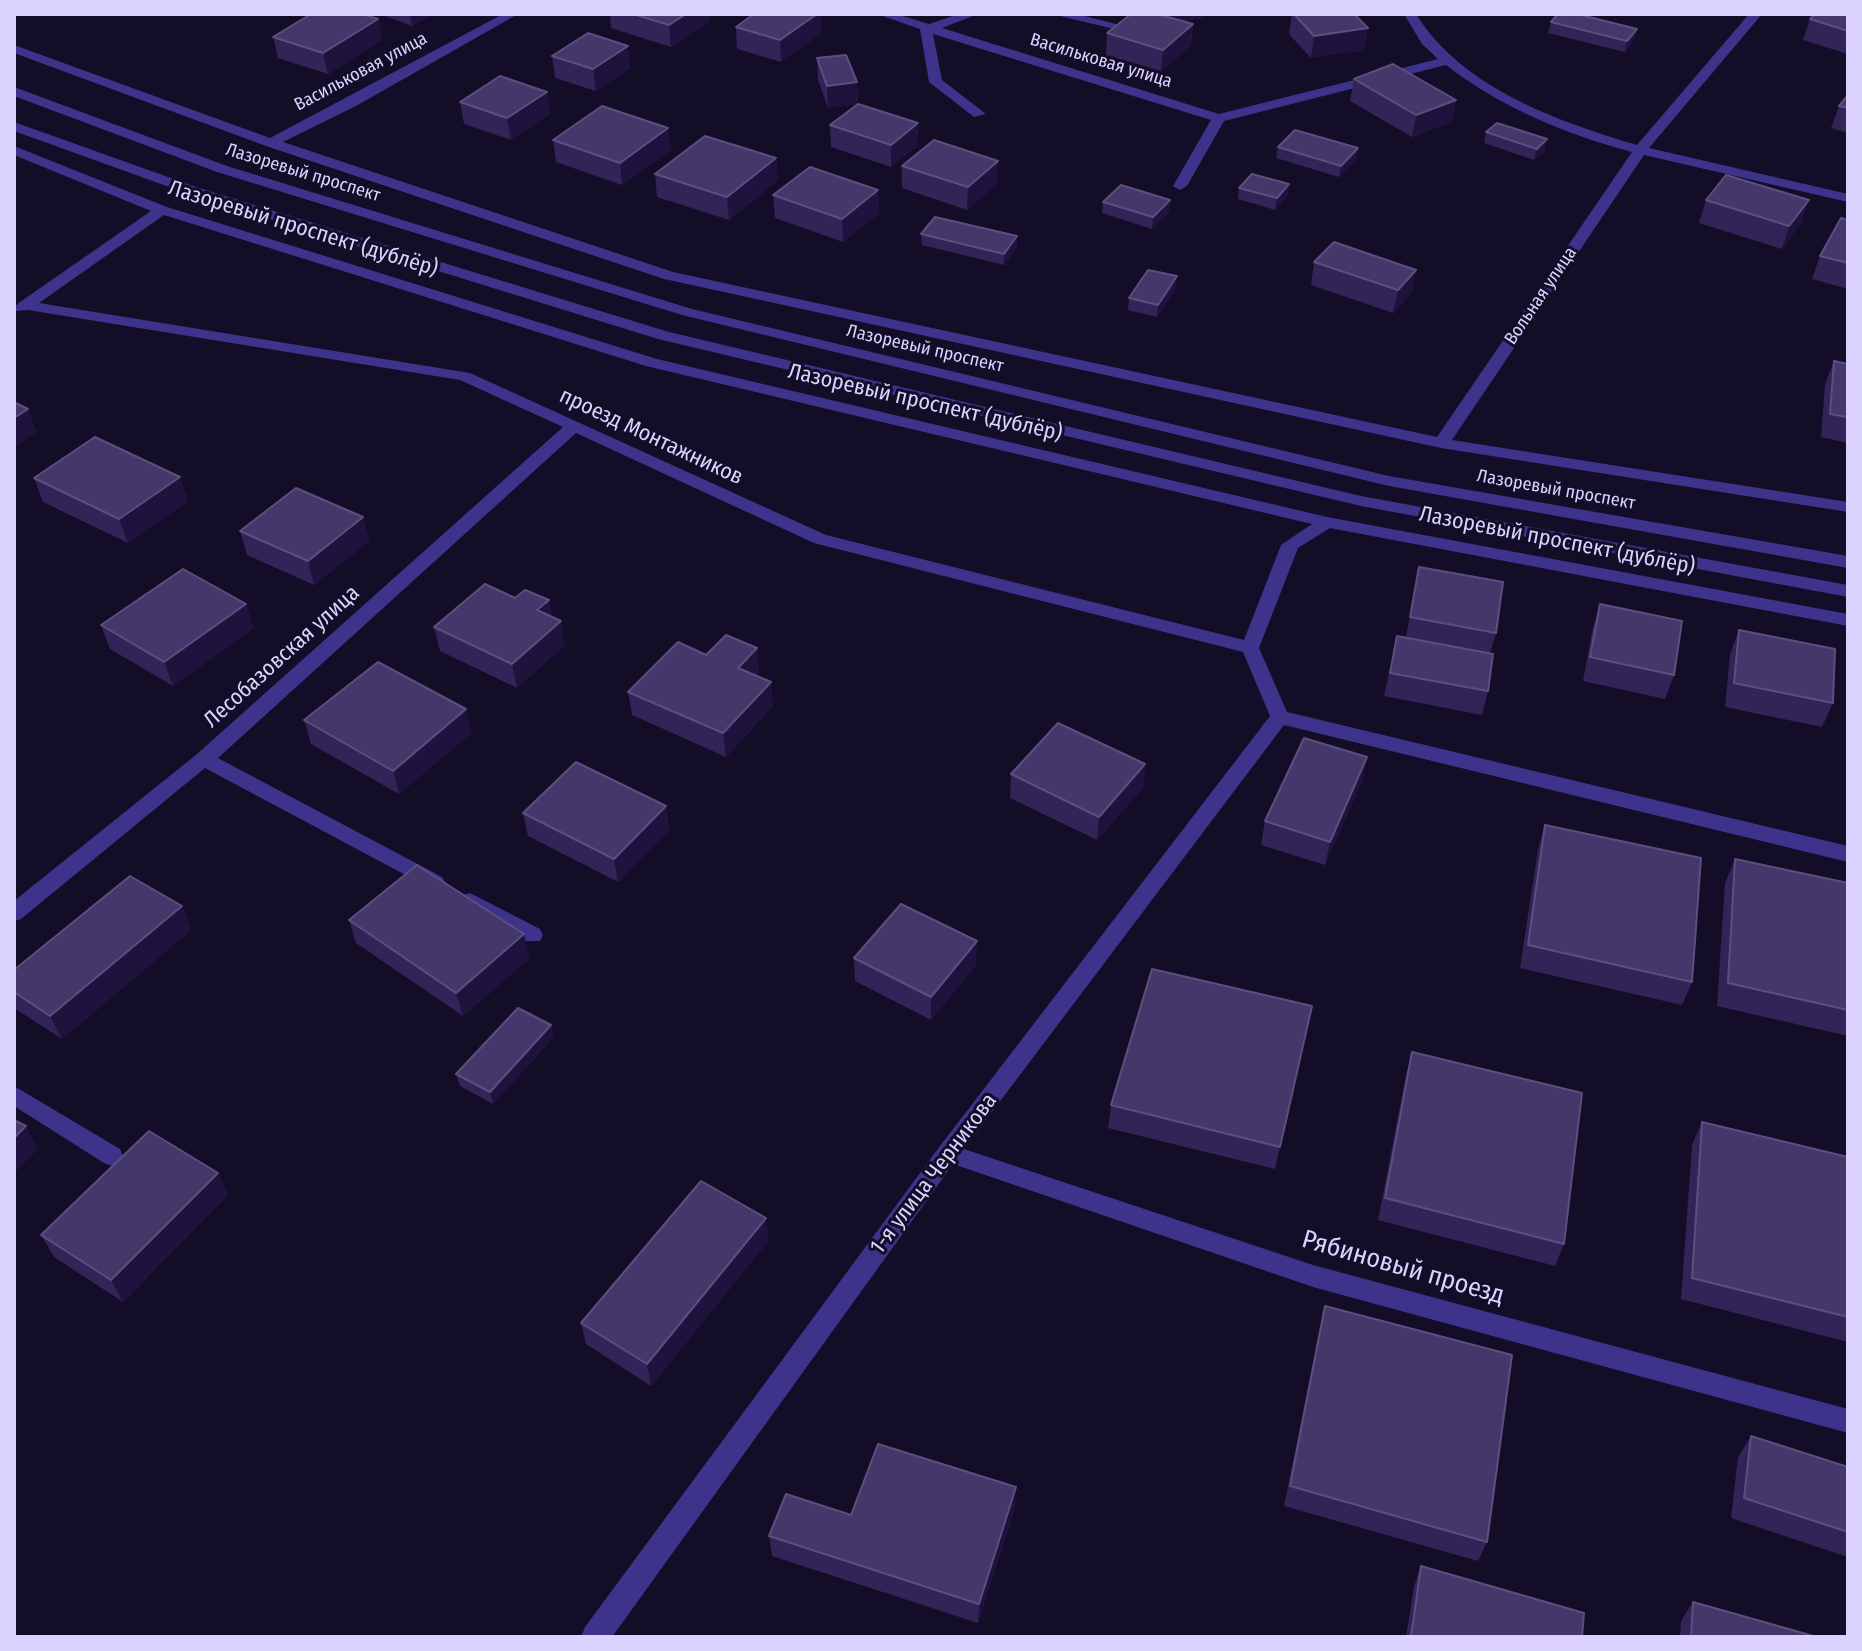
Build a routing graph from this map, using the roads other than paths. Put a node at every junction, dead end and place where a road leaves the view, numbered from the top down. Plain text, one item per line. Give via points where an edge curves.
1 (512, 14) edge
2 (883, 14) edge
3 (972, 14) edge
4 (1058, 14) edge
5 (1410, 14) edge
6 (1756, 14) edge
7 (1114, 25) edge
8 (926, 29) junction
9 (14, 49) edge
10 (1448, 60) junction
11 (14, 91) edge
12 (979, 114) dead end
13 (1219, 118) junction
14 (14, 126) edge
15 (271, 143) junction
16 (1641, 149) junction
17 (14, 150) edge
18 (1180, 186) dead end
19 (1848, 198) edge
20 (162, 210) junction
21 (20, 309) edge
22 (574, 426) junction
23 (1441, 443) junction
24 (1848, 507) edge
25 (1327, 522) junction
26 (1848, 562) edge
27 (1848, 591) edge
28 (1848, 620) edge
29 (1250, 648) junction
30 (1280, 717) junction
31 (204, 759) junction
32 (1848, 854) edge
33 (14, 913) edge
34 (533, 935) dead end
35 (14, 1095) edge
36 (948, 1153) junction
37 (112, 1156) dead end
38 (1848, 1421) edge
39 (595, 1637) edge

1 - 15 street, Васильковая улица
2 - 8 street, Васильковая улица
3 - 8 street
4 - 7 street, Васильковая улица
5 - 10 street via 1432,47
6 - 16 street, Вольная улица
8 - 12 street via 936,82
8 - 13 street, Васильковая улица
9 - 15 street
10 - 13 street
10 - 16 street via 1482,86 1534,113
11 - 26 street, Лазоревый проспект via 222,169 687,312 1389,481
13 - 18 street
14 - 27 street via 191,190 664,336 1361,501
15 - 23 street via 669,276
16 - 19 street
16 - 23 street, Вольная улица
17 - 20 street, Лазоревый проспект (дублёр)
20 - 21 street
20 - 25 street, Лазоревый проспект (дублёр) via 652,363
21 - 22 street, проезд Монтажников via 464,376
22 - 29 street, проезд Монтажников via 820,539
22 - 31 street, Лесобазовская улица
23 - 24 street
25 - 28 street, Лазоревый проспект (дублёр)
25 - 29 street via 1290,545
29 - 30 street
30 - 32 street
30 - 36 street, 1-я улица Черникова
31 - 33 street, Лесобазовская улица
31 - 34 street
35 - 37 street
36 - 38 street, Рябиновый проезд via 1313,1276
36 - 39 street, 1-я улица Черникова

